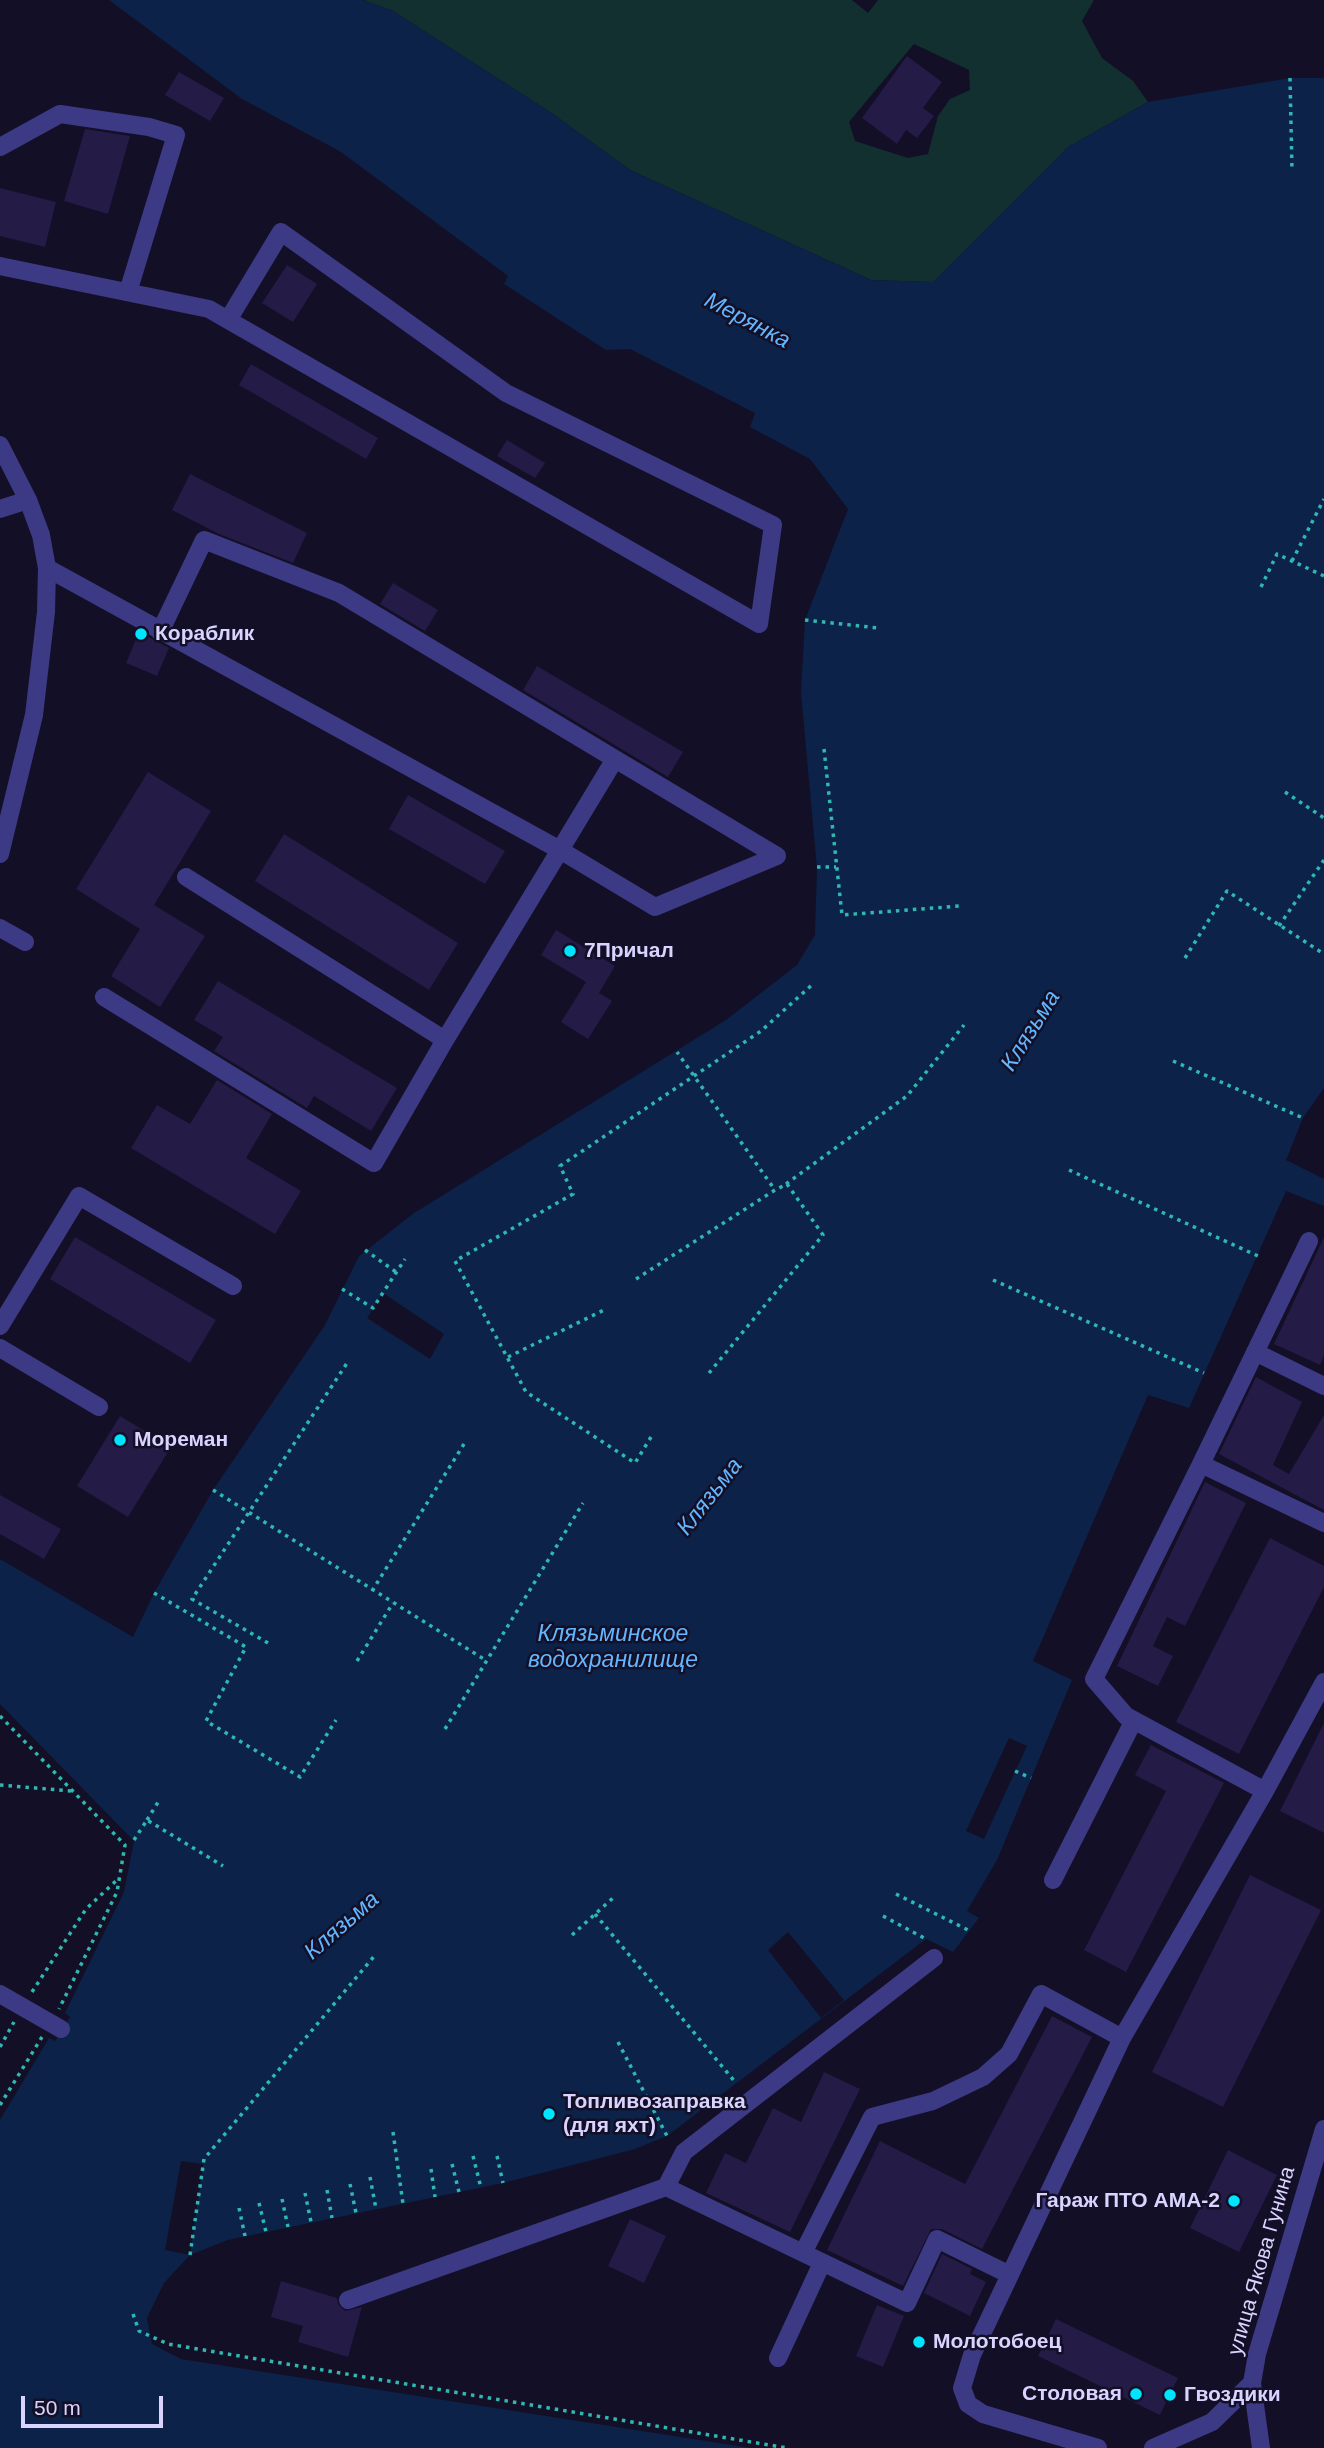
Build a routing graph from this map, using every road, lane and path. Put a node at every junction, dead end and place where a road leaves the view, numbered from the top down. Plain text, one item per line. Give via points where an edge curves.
1 (1290, 78) dead end
2 (0, 147) edge
3 (1292, 170) dead end
4 (0, 266) edge
5 (128, 292) junction
6 (228, 320) junction
7 (0, 445) edge
8 (1324, 499) edge
9 (27, 500) junction
10 (0, 509) edge
11 (1292, 561) junction
12 (47, 568) junction
13 (1324, 576) edge
14 (1261, 587) dead end
15 (805, 620) dead end
16 (878, 628) dead end
17 (160, 632) junction
18 (824, 749) dead end
19 (615, 759) junction
20 (1285, 792) dead end
21 (1324, 818) edge
22 (560, 850) junction
23 (0, 854) edge
24 (1324, 860) edge
25 (817, 867) dead end
26 (836, 867) junction
27 (186, 877) dead end
28 (960, 906) dead end
29 (1279, 926) junction
30 (0, 928) edge
31 (25, 942) dead end
32 (1324, 954) edge
33 (1185, 958) dead end
34 (814, 983) dead end
35 (104, 997) dead end
36 (964, 1024) dead end
37 (444, 1040) junction
38 (677, 1052) dead end
39 (1173, 1061) dead end
40 (695, 1077) junction
41 (1303, 1118) dead end
42 (1069, 1170) dead end
43 (787, 1184) junction
44 (775, 1191) junction
45 (1309, 1241) dead end
46 (365, 1250) dead end
47 (1258, 1256) dead end
48 (405, 1259) dead end
49 (397, 1272) junction
50 (636, 1279) dead end
51 (993, 1280) dead end
52 (233, 1286) dead end
53 (342, 1289) dead end
54 (604, 1310) dead end
55 (0, 1326) edge
56 (0, 1348) edge
57 (1255, 1352) junction
58 (507, 1357) junction
59 (349, 1360) dead end
60 (709, 1373) dead end
61 (1204, 1373) dead end
62 (1324, 1386) edge
63 (99, 1407) dead end
64 (651, 1437) dead end
65 (464, 1444) dead end
66 (1201, 1464) junction
67 (213, 1490) dead end
68 (583, 1503) dead end
69 (249, 1511) junction
70 (1324, 1523) edge
71 (372, 1591) junction
72 (154, 1593) dead end
73 (393, 1603) junction
74 (268, 1643) dead end
75 (357, 1661) dead end
76 (487, 1661) junction
77 (1324, 1682) edge
78 (0, 1716) edge
79 (336, 1720) dead end
80 (1134, 1720) junction
81 (445, 1729) dead end
82 (1015, 1771) dead end
83 (1031, 1778) dead end
84 (0, 1784) edge
85 (73, 1791) junction
86 (1265, 1791) junction
87 (160, 1799) dead end
88 (147, 1820) junction
89 (134, 1840) dead end
90 (223, 1866) dead end
91 (120, 1877) junction
92 (1054, 1880) dead end
93 (896, 1894) dead end
94 (614, 1898) dead end
95 (595, 1914) junction
96 (883, 1916) dead end
97 (970, 1931) dead end
98 (572, 1935) dead end
99 (926, 1939) dead end
100 (376, 1954) dead end
101 (934, 1958) dead end
102 (0, 1994) edge
103 (23, 2007) junction
104 (56, 2026) junction
105 (1122, 2038) junction
106 (618, 2042) dead end
107 (0, 2047) edge
108 (736, 2083) dead end
109 (0, 2105) edge
110 (1324, 2129) edge
111 (393, 2132) dead end
112 (667, 2136) dead end
113 (497, 2156) dead end
114 (473, 2157) dead end
115 (452, 2164) dead end
116 (431, 2169) dead end
117 (370, 2177) dead end
118 (503, 2183) dead end
119 (350, 2185) dead end
120 (666, 2187) junction
121 (481, 2188) dead end
122 (327, 2190) dead end
123 (459, 2192) dead end
124 (305, 2193) dead end
125 (435, 2197) dead end
126 (282, 2199) dead end
127 (259, 2203) dead end
128 (404, 2203) dead end
129 (239, 2208) dead end
130 (376, 2209) dead end
131 (356, 2213) dead end
132 (332, 2218) dead end
133 (312, 2222) dead end
134 (288, 2227) dead end
135 (265, 2232) dead end
136 (245, 2236) dead end
137 (803, 2253) junction
138 (190, 2255) dead end
139 (822, 2263) junction
140 (1010, 2275) junction
141 (348, 2300) dead end
142 (133, 2314) dead end
143 (778, 2358) dead end
144 (1252, 2383) junction
145 (787, 2448) edge
146 (1098, 2448) edge
147 (1153, 2448) edge
148 (1261, 2448) edge

1 - 3 path
2 - 5 street via 60,114 176,135
4 - 5 street
5 - 6 street via 209,309
6 - 6 street via 723,603 759,624 773,525 506,393 281,232
7 - 9 street
8 - 11 path
9 - 10 street
9 - 12 street via 41,535
11 - 13 path
11 - 14 path via 1277,554
12 - 17 street
12 - 23 street via 34,715
15 - 16 path
17 - 19 street via 204,540 339,593
17 - 22 street
18 - 26 path
19 - 22 street
19 - 22 street via 777,856 655,907
20 - 21 path
22 - 37 street
24 - 29 path
25 - 26 path
26 - 28 path via 842,915
27 - 37 street
29 - 32 path
29 - 33 path via 1227,891
30 - 31 street
34 - 40 path via 761,1031
35 - 37 street via 374,1163
36 - 43 path via 907,1096
38 - 40 path
39 - 41 path
40 - 44 path
40 - 58 path via 560,1166 573,1194 455,1261
42 - 47 path
43 - 44 path
43 - 60 path via 823,1235
44 - 50 path
45 - 57 street
46 - 49 path
48 - 49 path
49 - 53 path via 373,1308
51 - 61 path
52 - 55 street via 79,1196
54 - 58 path
56 - 63 street
57 - 62 street
57 - 66 street
58 - 64 path via 526,1392 635,1463
59 - 69 path
65 - 71 path
66 - 70 street
66 - 80 street via 1094,1679
67 - 69 path
68 - 76 path
69 - 71 path
69 - 74 path via 192,1599
71 - 73 path
72 - 79 path via 246,1647 206,1721 300,1777
73 - 75 path
73 - 76 path
76 - 81 path
77 - 86 street
78 - 85 path
80 - 86 street
80 - 92 street
82 - 83 path
84 - 85 path
85 - 91 path via 125,1845
86 - 105 street
87 - 88 path
88 - 89 path
88 - 90 path
91 - 103 path via 86,1909
91 - 104 path
93 - 97 path
94 - 95 path
95 - 98 path
95 - 108 path
96 - 99 path
100 - 138 path via 204,2159
101 - 120 street via 684,2152
102 - 103 street
103 - 104 street
103 - 107 path
104 - 109 path
105 - 137 street via 1041,1994 1009,2054 983,2077 933,2101 872,2117
105 - 140 street
106 - 112 path
110 - 144 street, улица Якова Гунина via 1256,2354
111 - 128 path
113 - 118 path
114 - 121 path
115 - 123 path
116 - 125 path
117 - 130 path
119 - 131 path
120 - 137 street
120 - 141 street
122 - 132 path
124 - 133 path
126 - 134 path
127 - 135 path
129 - 136 path
137 - 139 street
139 - 140 street via 907,2304 937,2239
139 - 143 street
140 - 146 street via 972,2355 962,2388 968,2404 983,2414
142 - 145 path via 139,2331 168,2344
144 - 147 street via 1212,2422
144 - 148 street, улица Якова Гунина

